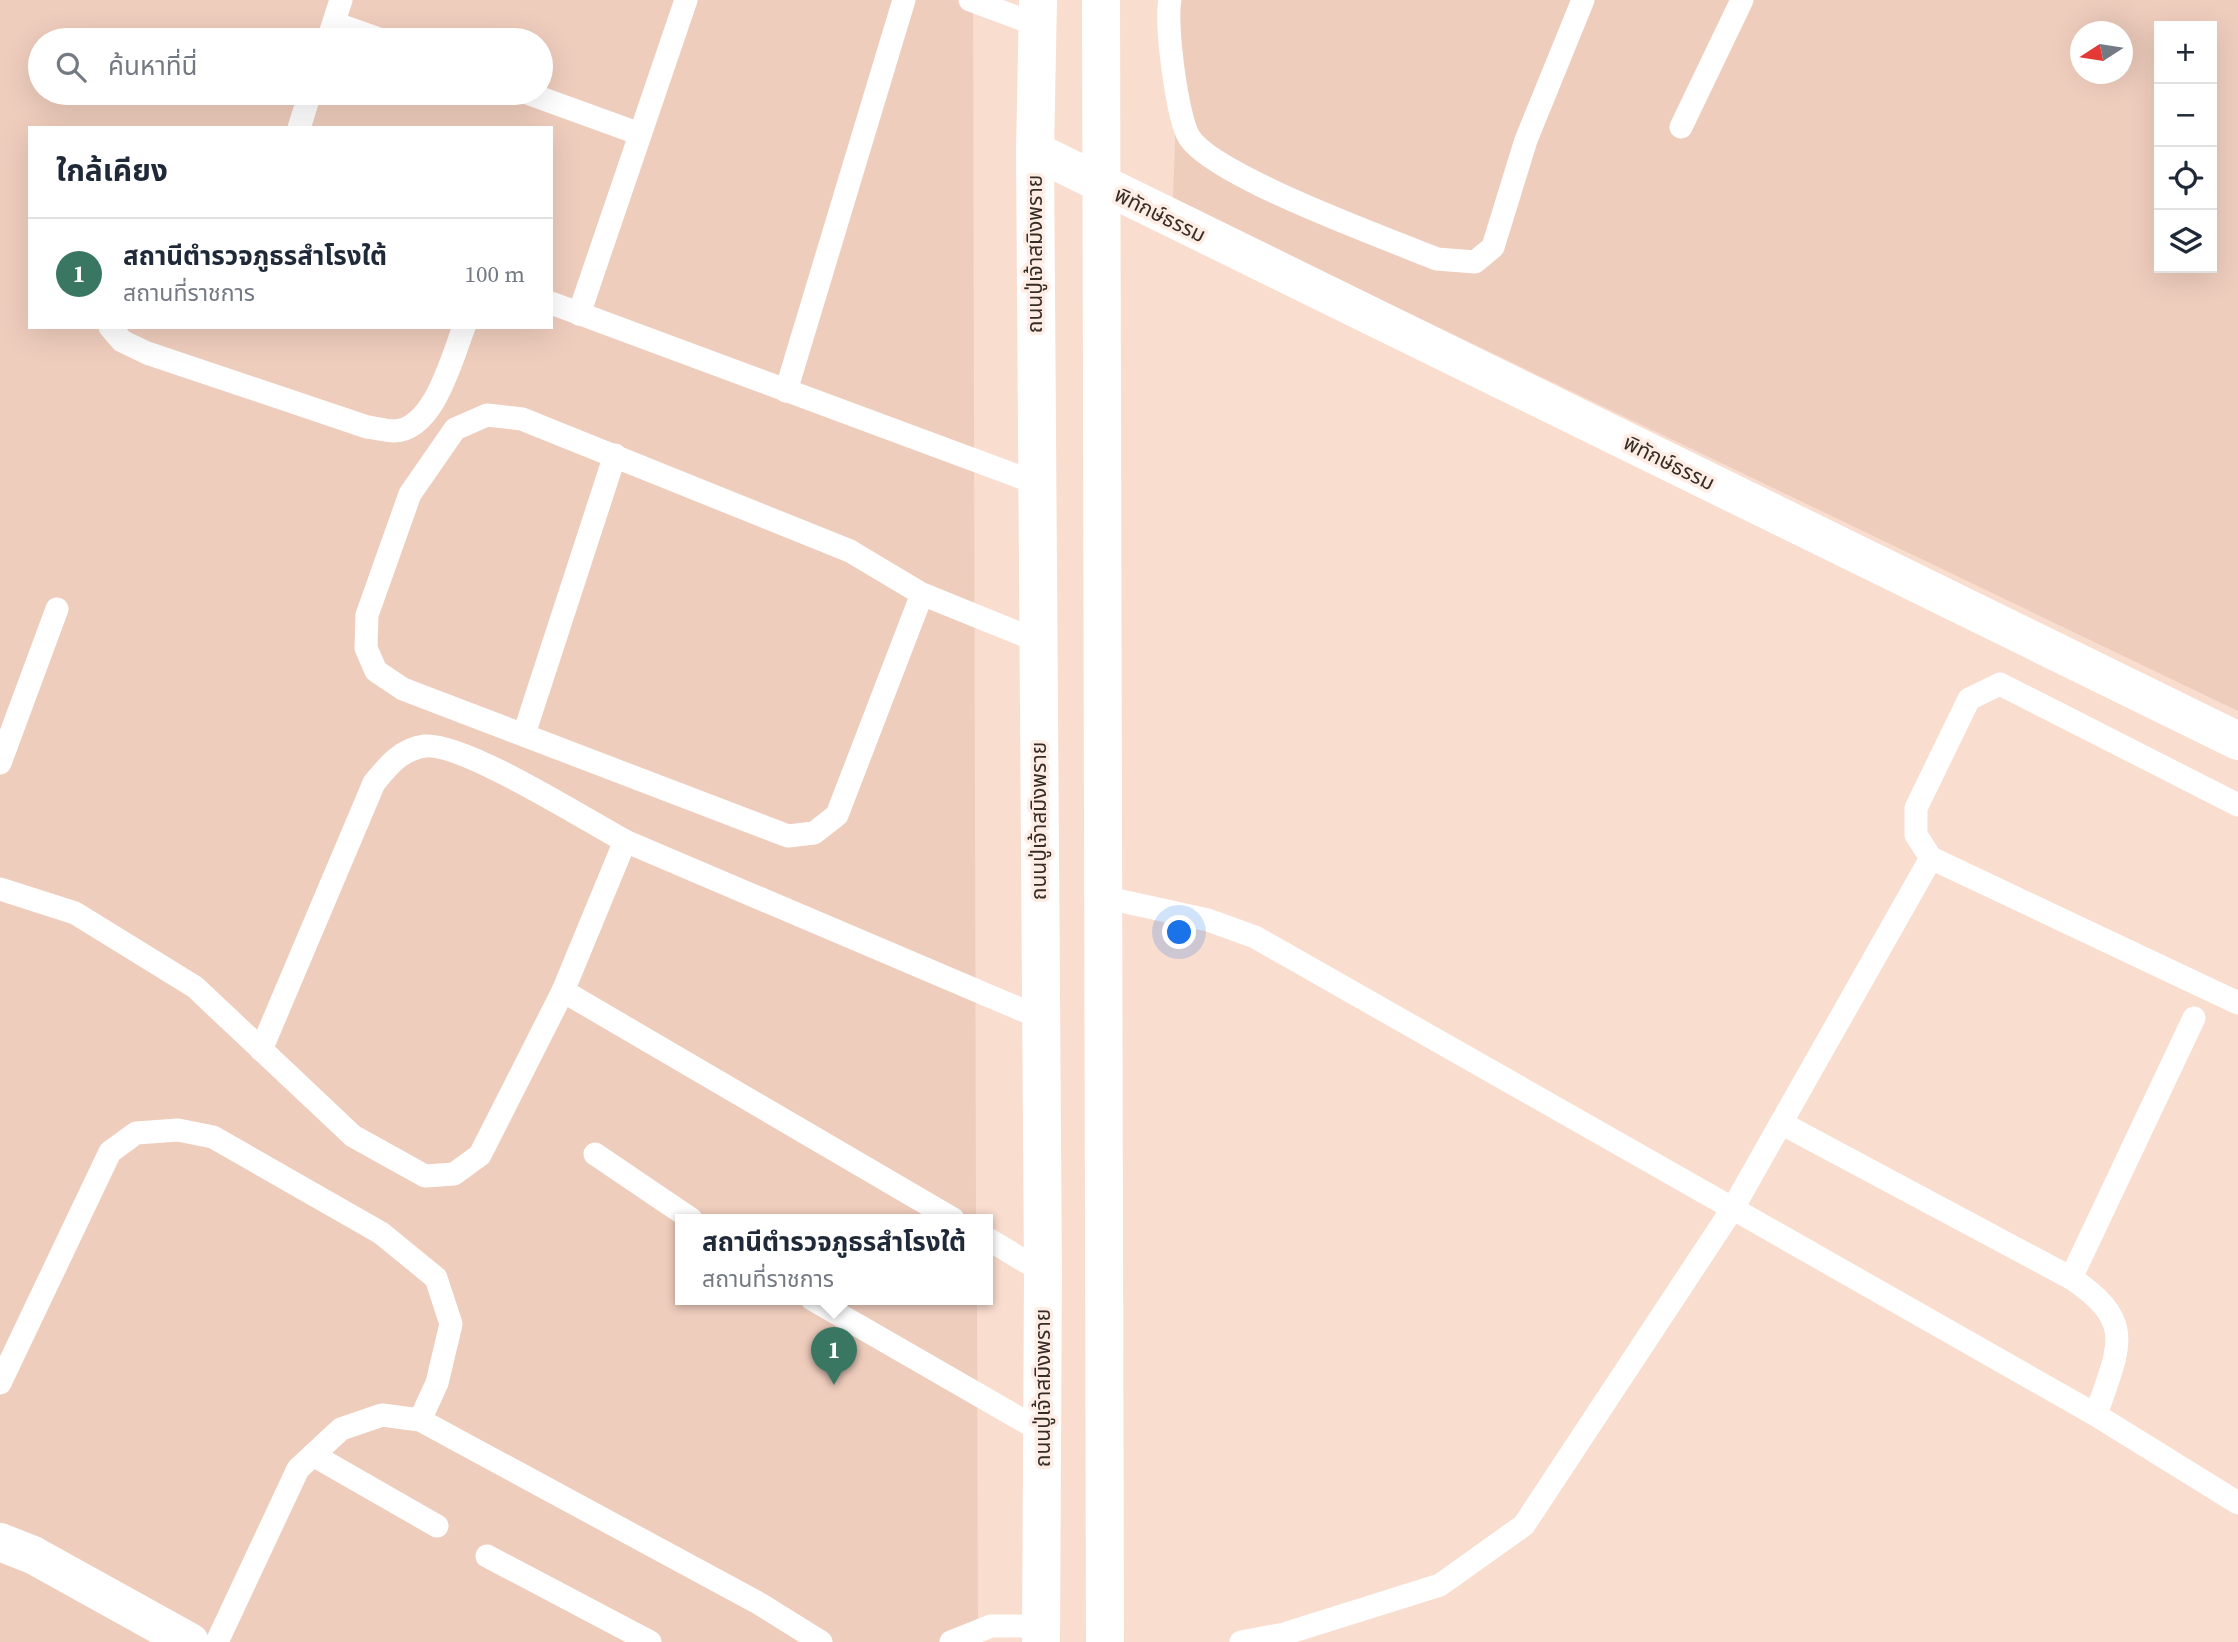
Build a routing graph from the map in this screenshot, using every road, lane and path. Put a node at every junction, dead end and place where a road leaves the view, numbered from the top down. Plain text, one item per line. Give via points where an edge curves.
1 (341, 0) edge
2 (686, 0) edge
3 (904, 0) edge
4 (971, 0) edge
5 (1101, 0) edge
6 (1170, 0) edge
7 (1583, 0) edge
8 (1742, 0) edge
9 (1038, 12) edge
10 (332, 28) edge
11 (553, 102) edge
12 (306, 105) edge
13 (300, 126) edge
14 (1681, 127) dead end
15 (640, 134) junction
16 (1035, 151) junction
17 (1101, 186) junction
18 (553, 304) edge
19 (579, 314) junction
20 (112, 329) edge
21 (463, 329) edge
22 (786, 391) junction
23 (615, 455) junction
24 (1037, 483) junction
25 (922, 594) junction
26 (57, 608) dead end
27 (1038, 641) junction
28 (523, 734) junction
29 (2238, 741) edge
30 (0, 763) edge
31 (2238, 805) edge
32 (625, 841) junction
33 (1931, 858) junction
34 (0, 889) edge
35 (1103, 897) junction
36 (563, 991) junction
37 (2238, 1003) edge
38 (1041, 1018) junction
39 (2194, 1018) dead end
40 (261, 1050) junction
41 (1781, 1123) junction
42 (595, 1154) dead end
43 (1734, 1208) junction
44 (684, 1214) edge
45 (944, 1214) edge
46 (993, 1242) edge
47 (1043, 1272) junction
48 (2071, 1278) junction
49 (823, 1305) edge
50 (0, 1383) edge
51 (1103, 1410) junction
52 (2096, 1415) junction
53 (420, 1420) junction
54 (1043, 1422) junction
55 (313, 1455) junction
56 (2238, 1503) edge
57 (437, 1526) dead end
58 (0, 1542) edge
59 (486, 1556) dead end
60 (1041, 1634) edge
61 (190, 1642) edge
62 (217, 1642) edge
63 (650, 1642) edge
64 (821, 1642) edge
65 (951, 1642) edge
66 (1105, 1642) edge
67 (1241, 1642) edge

1 - 10 lane
2 - 15 lane
3 - 22 lane
4 - 9 lane
5 - 17 main road
6 - 7 lane via 1171,65 1189,137 1220,166 1437,259 1475,262 1493,247 1526,140
8 - 14 lane
9 - 16 main road, ถนนปู่เจ้าสมิงพราย
11 - 15 lane
12 - 13 lane
15 - 19 lane
16 - 17 main road, พิทักษ์ธรรม
16 - 24 main road, ถนนปู่เจ้าสมิงพราย
17 - 29 main road, พิทักษ์ธรรม
17 - 35 main road
18 - 19 lane
19 - 22 lane
20 - 21 lane via 122,341 147,353 367,427 396,431 420,421 441,388
22 - 24 lane
23 - 25 lane via 850,551
23 - 28 lane
23 - 28 lane via 522,419 487,415 455,429 410,494 367,615 366,648 376,671 403,689
24 - 27 main road, ถนนปู่เจ้าสมิงพราย
25 - 27 lane
25 - 28 lane via 836,815 814,833 788,836
26 - 30 lane
27 - 38 main road, ถนนปู่เจ้าสมิงพราย
31 - 33 lane via 2000,684 1969,699 1916,808 1916,835
32 - 36 lane
32 - 38 lane
32 - 40 lane via 466,753 426,746 394,758 374,783
33 - 37 lane
33 - 41 lane
34 - 40 lane via 75,913 149,958 195,987
35 - 43 lane via 1208,920 1255,937
35 - 51 main road
36 - 40 lane via 480,1155 454,1174 425,1176 353,1136
36 - 45 lane
38 - 47 main road, ถนนปู่เจ้าสมิงพราย
39 - 48 lane
41 - 43 lane
41 - 48 lane
42 - 44 lane
43 - 52 lane
43 - 67 lane via 1524,1524 1440,1586 1284,1634
46 - 47 lane
47 - 54 main road, ถนนปู่เจ้าสมิงพราย
48 - 52 lane via 2095,1294 2114,1319 2119,1345
49 - 54 lane
50 - 53 lane via 110,1152 136,1133 178,1130 212,1137 369,1226 436,1278 451,1324 437,1383
51 - 54 main road
51 - 66 main road
52 - 56 lane
53 - 55 lane via 382,1415 341,1429
53 - 64 lane via 760,1604
54 - 60 main road, ถนนปู่เจ้าสมิงพราย
55 - 57 lane
55 - 62 lane via 298,1469
58 - 61 main road via 33,1555
59 - 63 lane
60 - 65 lane via 991,1626

